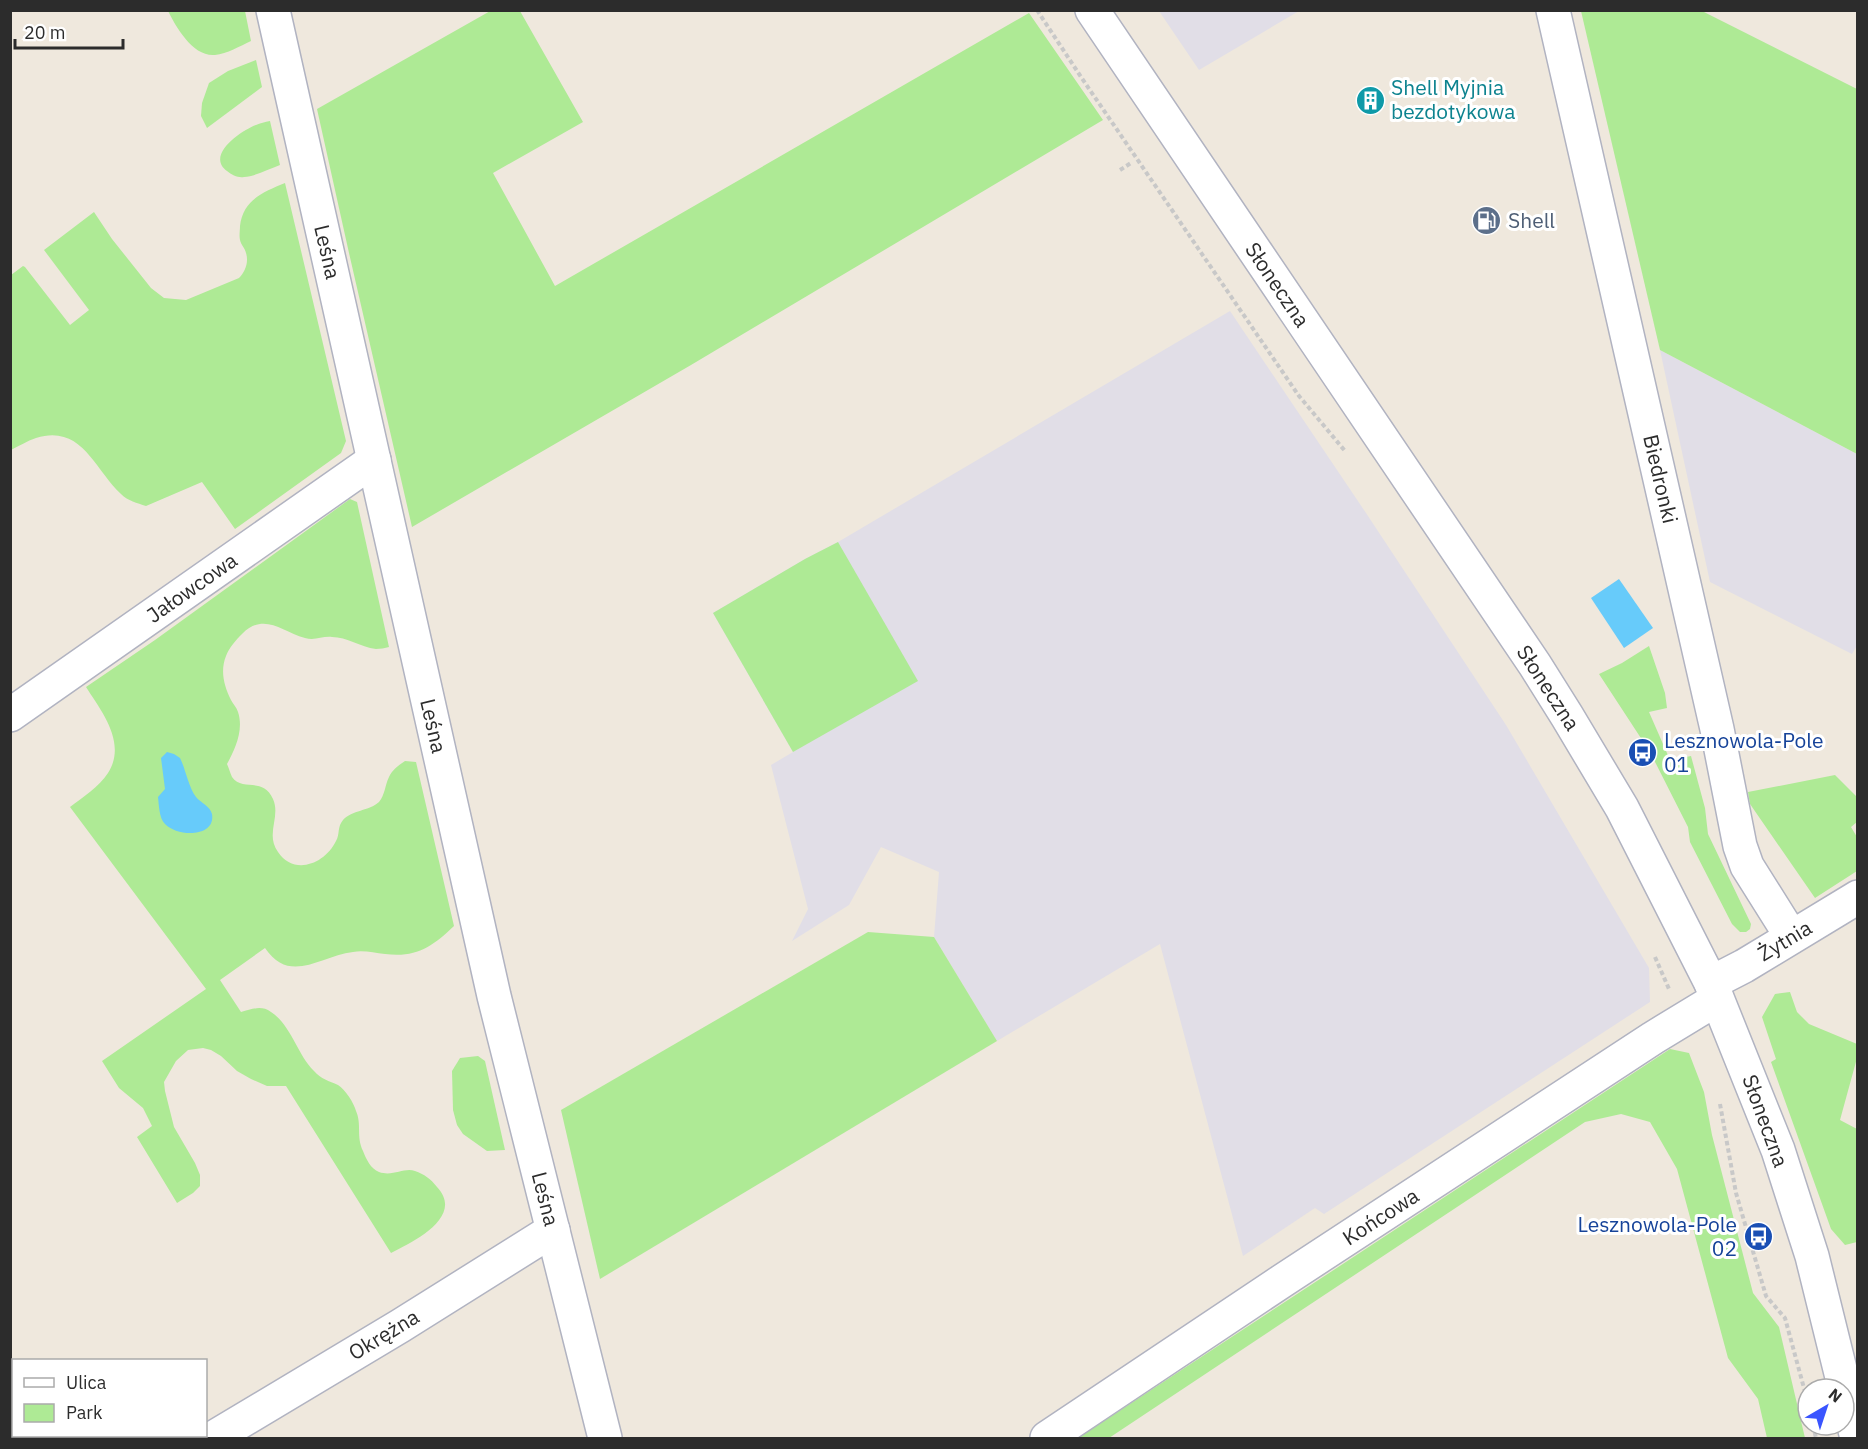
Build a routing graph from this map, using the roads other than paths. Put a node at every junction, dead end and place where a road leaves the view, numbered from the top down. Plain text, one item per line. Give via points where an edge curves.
1 (273, 10) edge
2 (1092, 10) edge
3 (1553, 10) edge
4 (374, 460) junction
5 (10, 715) edge
6 (1857, 897) edge
7 (1791, 936) junction
8 (1714, 991) junction
9 (553, 1230) junction
10 (213, 1438) edge
11 (605, 1438) edge
12 (1047, 1438) edge
13 (1857, 1438) edge

1 - 4 street, Leśna
2 - 8 street, Słoneczna via 1567,716 1622,808
3 - 7 street, Biedronki via 1717,729 1740,846
4 - 5 street, Jałowcowa
4 - 9 street, Leśna via 494,996
6 - 7 street, Żytnia
7 - 8 street, Żytnia
8 - 12 street, Końcowa via 1682,1019
8 - 13 street, Słoneczna via 1778,1150 1812,1256
9 - 10 street, Okrężna
9 - 11 street, Leśna

